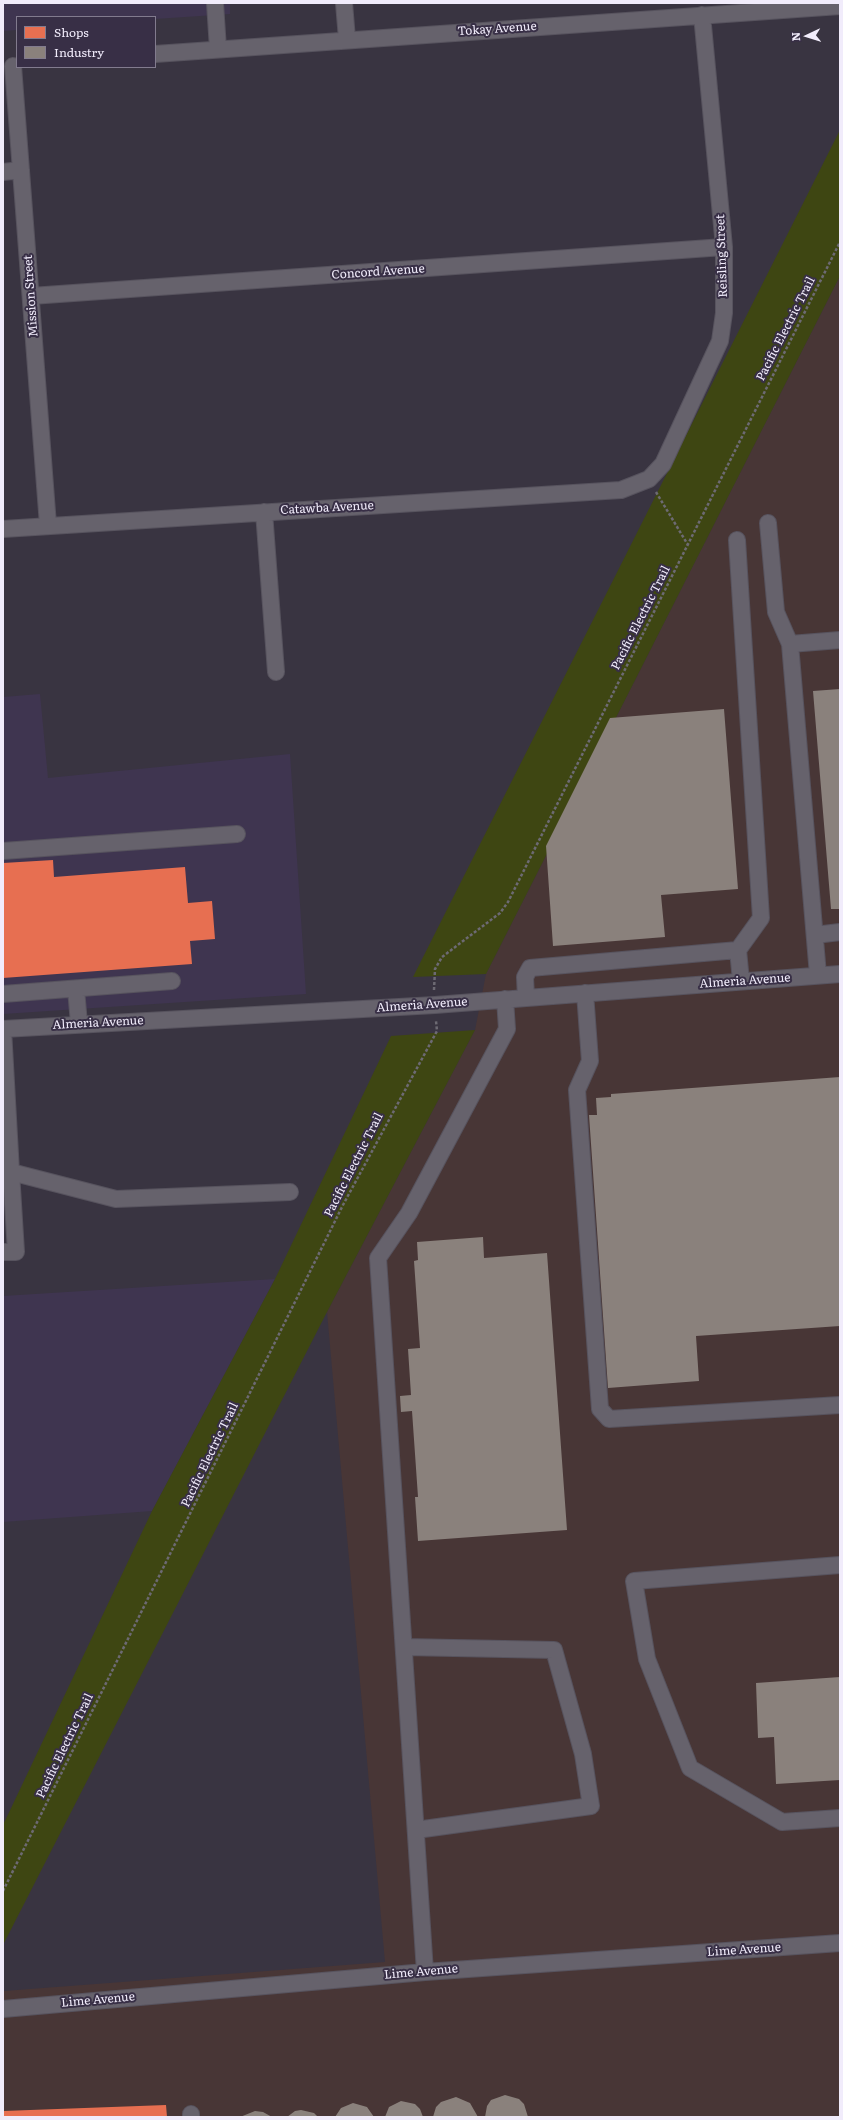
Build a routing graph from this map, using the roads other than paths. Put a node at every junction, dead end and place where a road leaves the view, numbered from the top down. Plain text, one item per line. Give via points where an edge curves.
1 (215, 3) edge
2 (344, 3) edge
3 (840, 6) edge
4 (702, 15) junction
5 (347, 40) junction
6 (218, 49) junction
7 (156, 54) edge
8 (11, 66) edge
9 (21, 170) junction
10 (3, 172) edge
11 (724, 247) junction
12 (31, 296) junction
13 (649, 479) joint
14 (264, 512) junction
15 (768, 523) dead end
16 (48, 525) junction
17 (3, 529) edge
18 (737, 540) dead end
19 (840, 640) edge
20 (790, 644) junction
21 (276, 672) dead end
22 (237, 834) dead end
23 (3, 851) edge
24 (840, 932) edge
25 (814, 934) junction
26 (738, 950) junction
27 (840, 974) edge
28 (818, 975) junction
29 (172, 981) dead end
30 (741, 981) junction
31 (76, 989) junction
32 (585, 993) junction
33 (3, 994) edge
34 (526, 998) junction
35 (505, 999) junction
36 (79, 1024) junction
37 (3, 1029) edge
38 (5, 1107) edge
39 (11, 1172) junction
40 (290, 1192) dead end
41 (3, 1252) edge
42 (840, 1405) edge
43 (840, 1566) edge
44 (404, 1648) junction
45 (840, 1818) edge
46 (416, 1830) junction
47 (840, 1943) edge
48 (425, 1972) junction
49 (3, 2009) edge

1 - 6 street
2 - 5 street
3 - 4 street, Tokay Avenue
4 - 5 street, Tokay Avenue
4 - 11 street, Reisling Street
5 - 6 street, Tokay Avenue
6 - 7 street, Tokay Avenue
8 - 9 street, Mission Street
9 - 10 street
9 - 12 street, Mission Street
11 - 12 street, Concord Avenue
11 - 13 street, Reisling Street via 724,313 720,341 663,464
12 - 16 street, Mission Street
13 - 14 street, Catawba Avenue via 621,490
14 - 16 street, Catawba Avenue
14 - 21 street
15 - 20 street via 776,612
16 - 17 street, Catawba Avenue
18 - 26 street via 762,918
19 - 20 street
20 - 25 street
22 - 23 street
24 - 25 street
25 - 28 street
26 - 30 street
26 - 34 street via 530,968 525,978
27 - 28 street, Almeria Avenue
28 - 30 street, Almeria Avenue
29 - 31 street
30 - 32 street, Almeria Avenue
31 - 33 street
31 - 36 street
32 - 34 street, Almeria Avenue
32 - 42 street via 590,1061 577,1090 600,1409 609,1419
34 - 35 street, Almeria Avenue
35 - 36 street, Almeria Avenue
35 - 44 street via 507,1029 409,1213 378,1258
36 - 37 street, Almeria Avenue
37 - 38 street
38 - 39 street
39 - 40 street via 116,1199
39 - 41 street via 16,1252
43 - 45 street via 634,1581 647,1659 690,1768 782,1822
44 - 46 street
44 - 46 street via 554,1650 584,1754 591,1806
46 - 48 street
47 - 48 street, Lime Avenue
48 - 49 street, Lime Avenue

